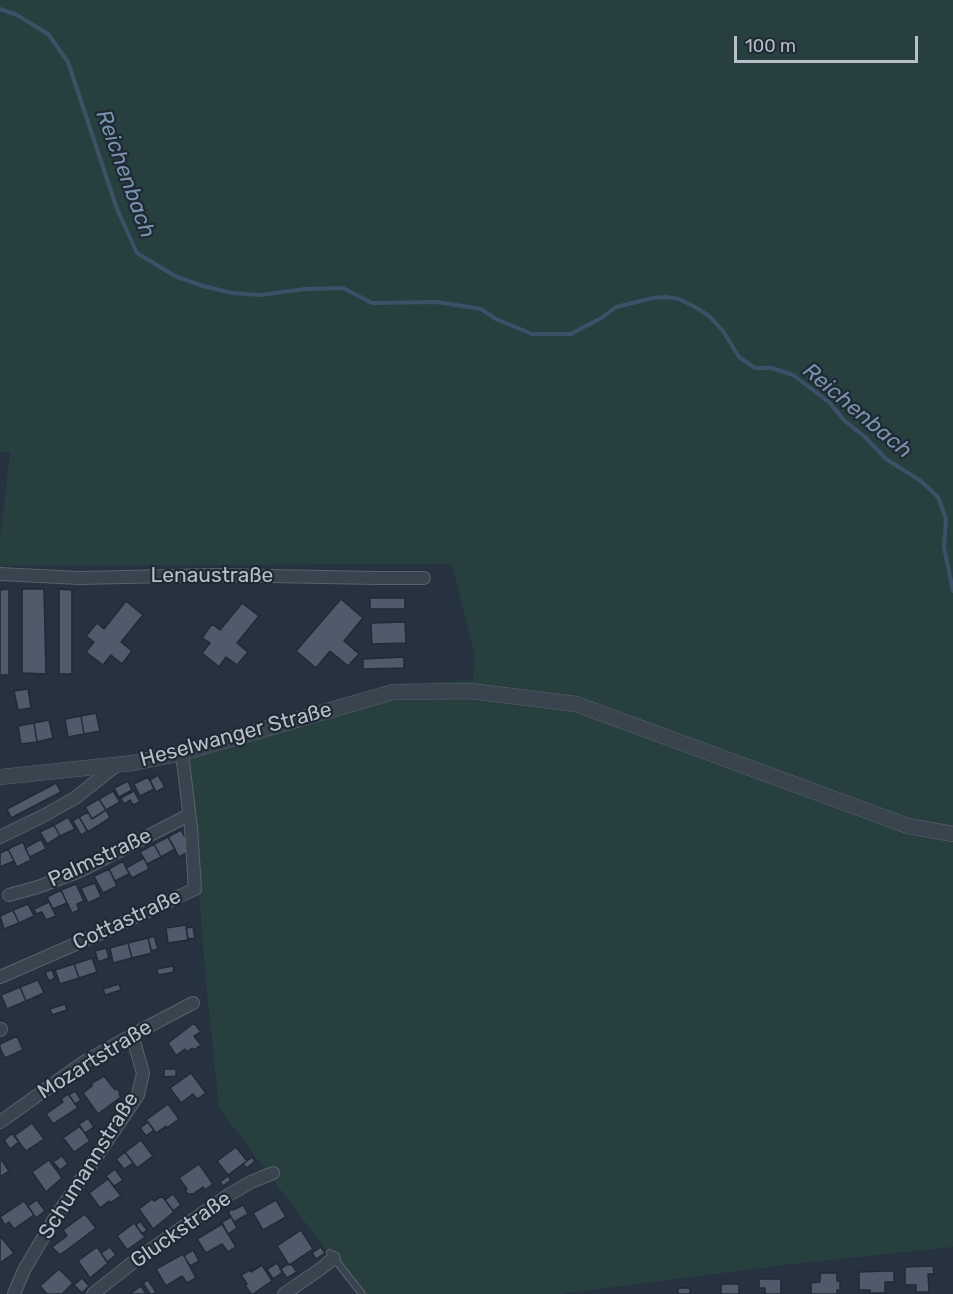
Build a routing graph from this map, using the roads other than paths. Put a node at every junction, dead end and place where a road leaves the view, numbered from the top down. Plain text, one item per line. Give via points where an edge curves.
1 (0, 574) edge
2 (424, 578) dead end
3 (182, 753) junction
4 (118, 764) junction
5 (0, 777) edge
6 (189, 815) junction
7 (953, 834) edge
8 (0, 837) edge
9 (9, 895) dead end
10 (0, 977) edge
11 (193, 1003) dead end
12 (132, 1035) junction
13 (0, 1122) edge
14 (273, 1173) dead end
15 (332, 1256) joint
16 (14, 1294) edge
17 (93, 1294) edge
18 (284, 1294) edge
19 (362, 1294) edge

1 - 2 street, Lenaustraße via 79,578
3 - 4 street, Heselwanger Straße
3 - 6 street, Cottastraße
3 - 7 street, Heselwanger Straße via 393,692 471,691 576,704 908,826
4 - 5 street, Heselwanger Straße
4 - 8 street via 75,798
6 - 9 street, Palmstraße via 80,871
6 - 10 street, Cottastraße via 195,889
11 - 12 street, Mozartstraße
12 - 13 street, Mozartstraße via 84,1062
12 - 16 street, Schumannstraße via 143,1073 138,1095 54,1221
14 - 17 street, Gluckstraße via 227,1196
15 - 18 street
15 - 19 lane

